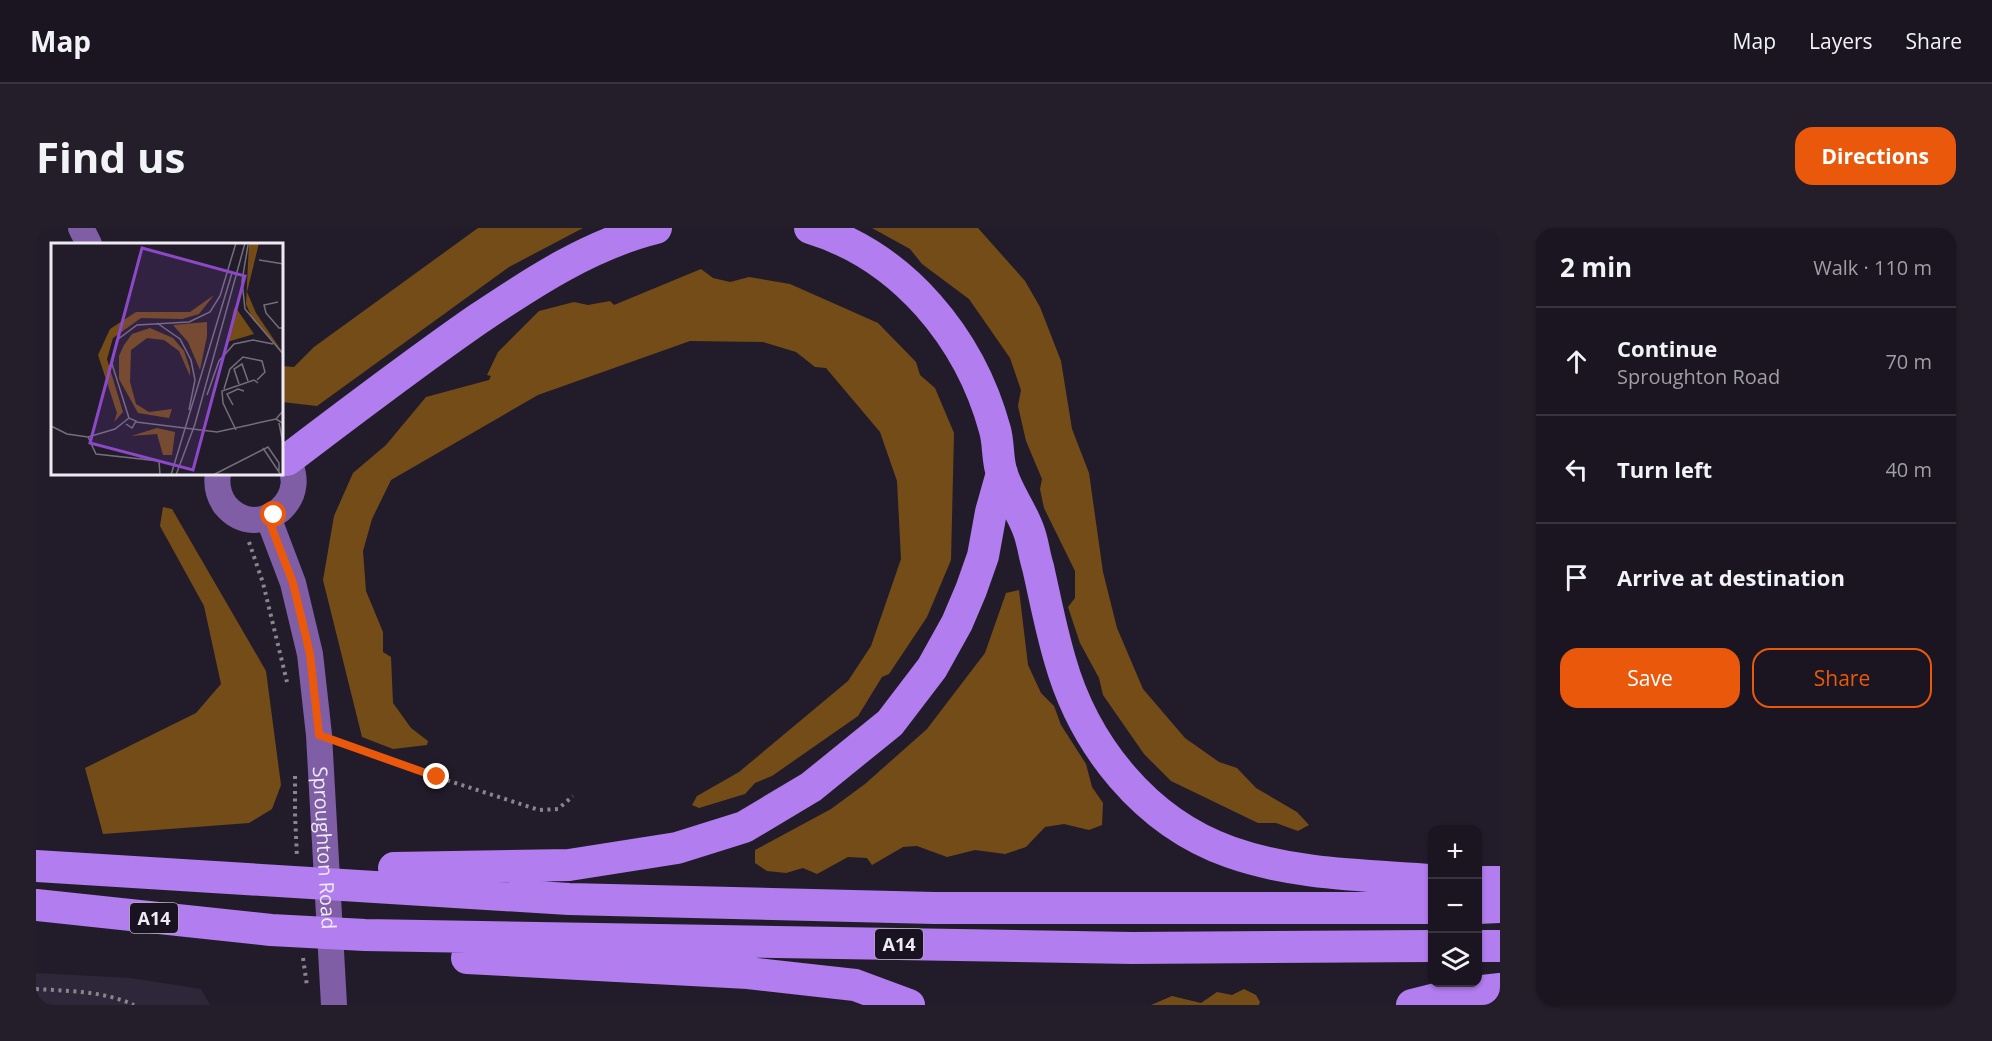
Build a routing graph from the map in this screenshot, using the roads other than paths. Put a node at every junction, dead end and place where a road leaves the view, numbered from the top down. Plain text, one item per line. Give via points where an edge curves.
1 (81, 228) edge
2 (656, 228) edge
3 (810, 228) edge
4 (88, 243) edge
5 (285, 457) edge
6 (1002, 473) junction
7 (218, 476) edge
8 (268, 518) junction
9 (36, 864) edge
10 (367, 877) junction
11 (1428, 880) edge
12 (1482, 882) edge
13 (1500, 882) edge
14 (36, 905) edge
15 (1500, 907) edge
16 (1428, 908) edge
17 (1482, 908) edge
18 (365, 935) junction
19 (1428, 946) edge
20 (1482, 946) edge
21 (1500, 946) edge
22 (1500, 989) edge
23 (334, 1005) edge
24 (909, 1005) edge
25 (1412, 1005) edge

1 - 4 street
2 - 5 highway via 590,252 522,290
3 - 6 highway via 851,244 890,268 926,300 953,335 980,384 996,431
5 - 8 street via 292,470 292,491 282,509
6 - 10 highway via 971,590 932,668 890,723 811,787 744,827 677,848 569,865
6 - 11 highway via 1028,529 1060,661 1074,701 1098,746 1143,798 1177,826 1228,852 1312,872
7 - 8 street via 218,489 230,510 252,520
8 - 23 street, Sproughton Road via 293,583 310,654 319,735
9 - 10 highway, A14 via 279,869
10 - 16 highway, A14 via 569,899 934,908
12 - 13 highway
14 - 18 highway, A14 via 271,930
15 - 17 highway
18 - 19 highway, A14 via 1132,948
18 - 24 highway via 403,954 747,973 855,985
20 - 21 highway
22 - 25 highway via 1455,994

